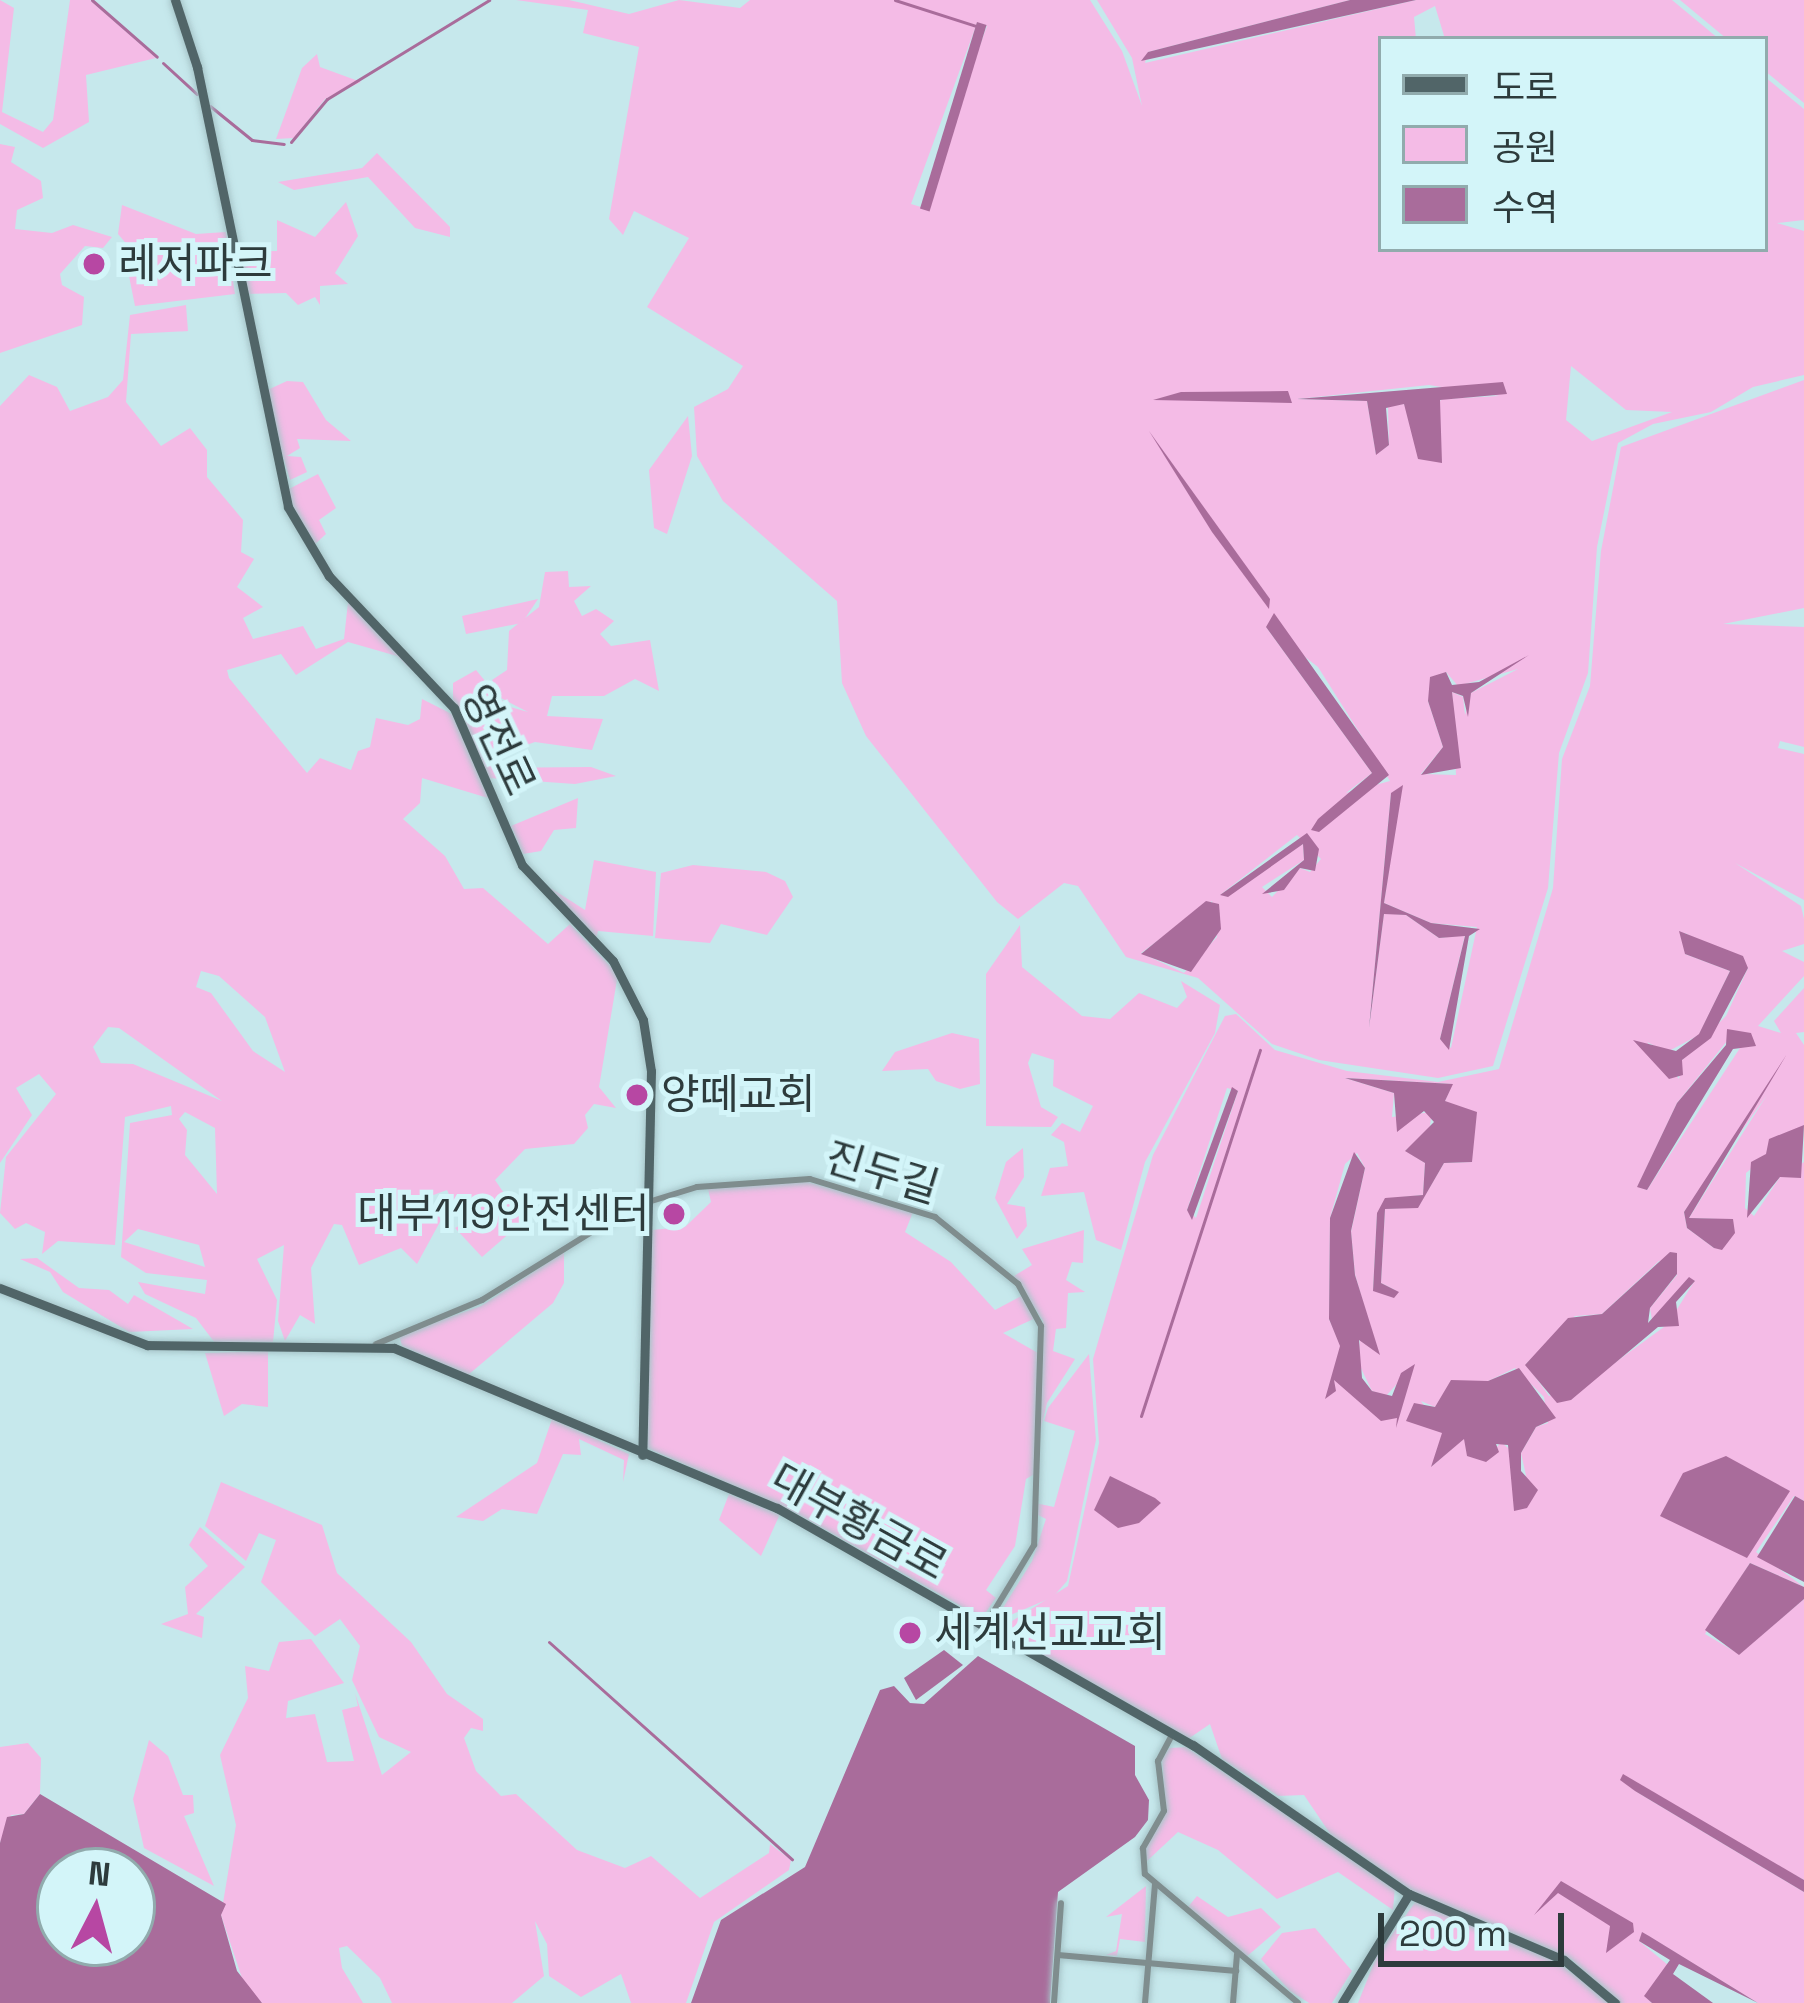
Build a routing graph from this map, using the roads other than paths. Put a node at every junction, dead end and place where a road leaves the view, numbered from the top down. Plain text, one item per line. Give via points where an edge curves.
1 (175, 0) edge
2 (648, 1201) junction
3 (0, 1288) edge
4 (376, 1345) junction
5 (642, 1455) junction
6 (982, 1631) junction
7 (1173, 1734) junction
8 (1155, 1883) junction
9 (1409, 1894) junction
10 (1061, 1903) dead end
11 (1238, 1954) junction
12 (1058, 1955) junction
13 (1149, 1963) junction
14 (1236, 1971) junction
15 (1054, 2003) edge
16 (1145, 2003) edge
17 (1233, 2003) edge
18 (1298, 2003) edge
19 (1342, 2003) edge
20 (1616, 2003) edge

1 - 2 main road, 영전로 via 197,67 281,491 329,576 460,717 529,876 605,951 633,994 650,1059
2 - 4 street, 진두길 via 482,1300
2 - 5 main road, 영전로
2 - 6 street, 진두길 via 768,1180 834,1183 944,1222 1026,1292 1041,1327 1034,1545
3 - 4 main road, 대부황금로 via 147,1345
4 - 5 main road, 대부황금로
5 - 6 main road, 대부황금로 via 800,1520
6 - 7 main road, 대부황금로
7 - 8 street via 1158,1761 1161,1825 1141,1856
7 - 9 main road, 대부황금로
8 - 11 street
8 - 13 street
9 - 19 main road
9 - 20 main road, 대부황금로 via 1564,1960
10 - 12 street
11 - 14 street
11 - 18 street
12 - 13 street
12 - 15 street
13 - 14 street
13 - 16 street
14 - 17 street

